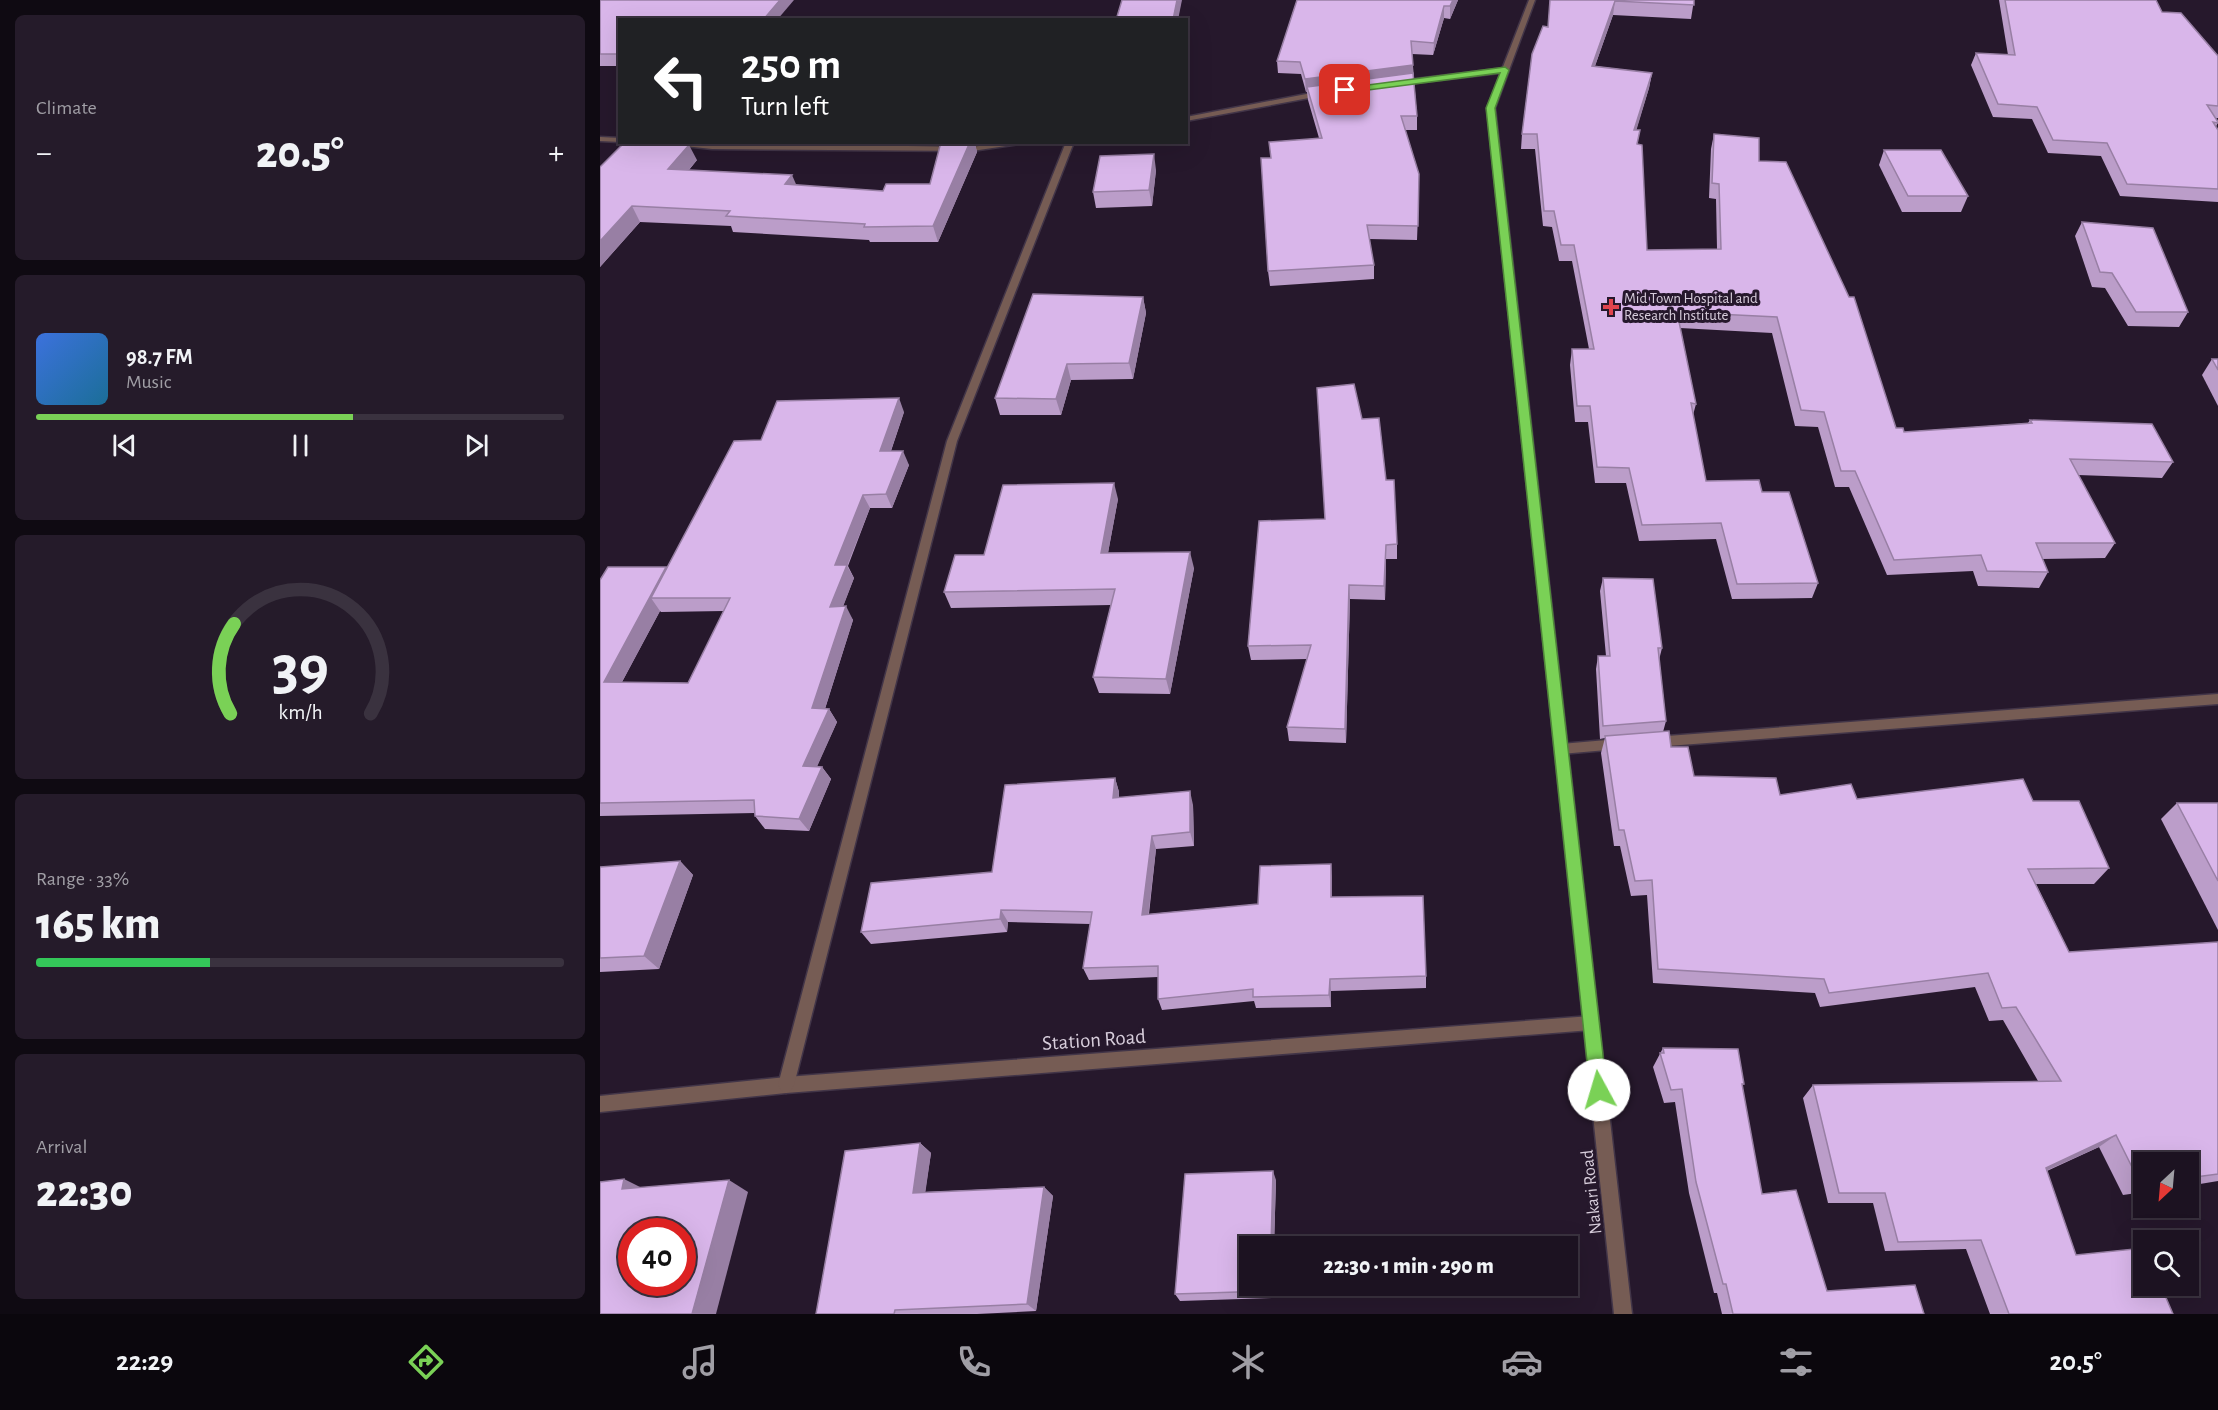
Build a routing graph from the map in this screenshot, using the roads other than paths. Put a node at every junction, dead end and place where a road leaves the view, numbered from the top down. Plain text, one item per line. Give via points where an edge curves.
1 (1532, 0) edge
2 (1505, 70) junction
3 (1391, 85) edge
4 (1334, 92) edge
5 (1188, 118) edge
6 (600, 139) edge
7 (618, 140) edge
8 (675, 144) edge
9 (1013, 144) edge
10 (1069, 144) edge
11 (2218, 699) edge
12 (1561, 748) junction
13 (1591, 1023) junction
14 (786, 1084) junction
15 (600, 1104) edge
16 (1623, 1314) edge

1 - 2 street, Nakari Road
2 - 3 street
2 - 12 street, Nakari Road via 1491,108
4 - 5 street
6 - 7 street
8 - 9 street via 972,149
10 - 14 street via 952,441
11 - 12 street
12 - 13 street, Nakari Road
13 - 14 street, Station Road
13 - 16 street, Nakari Road
14 - 15 street, Station Road

